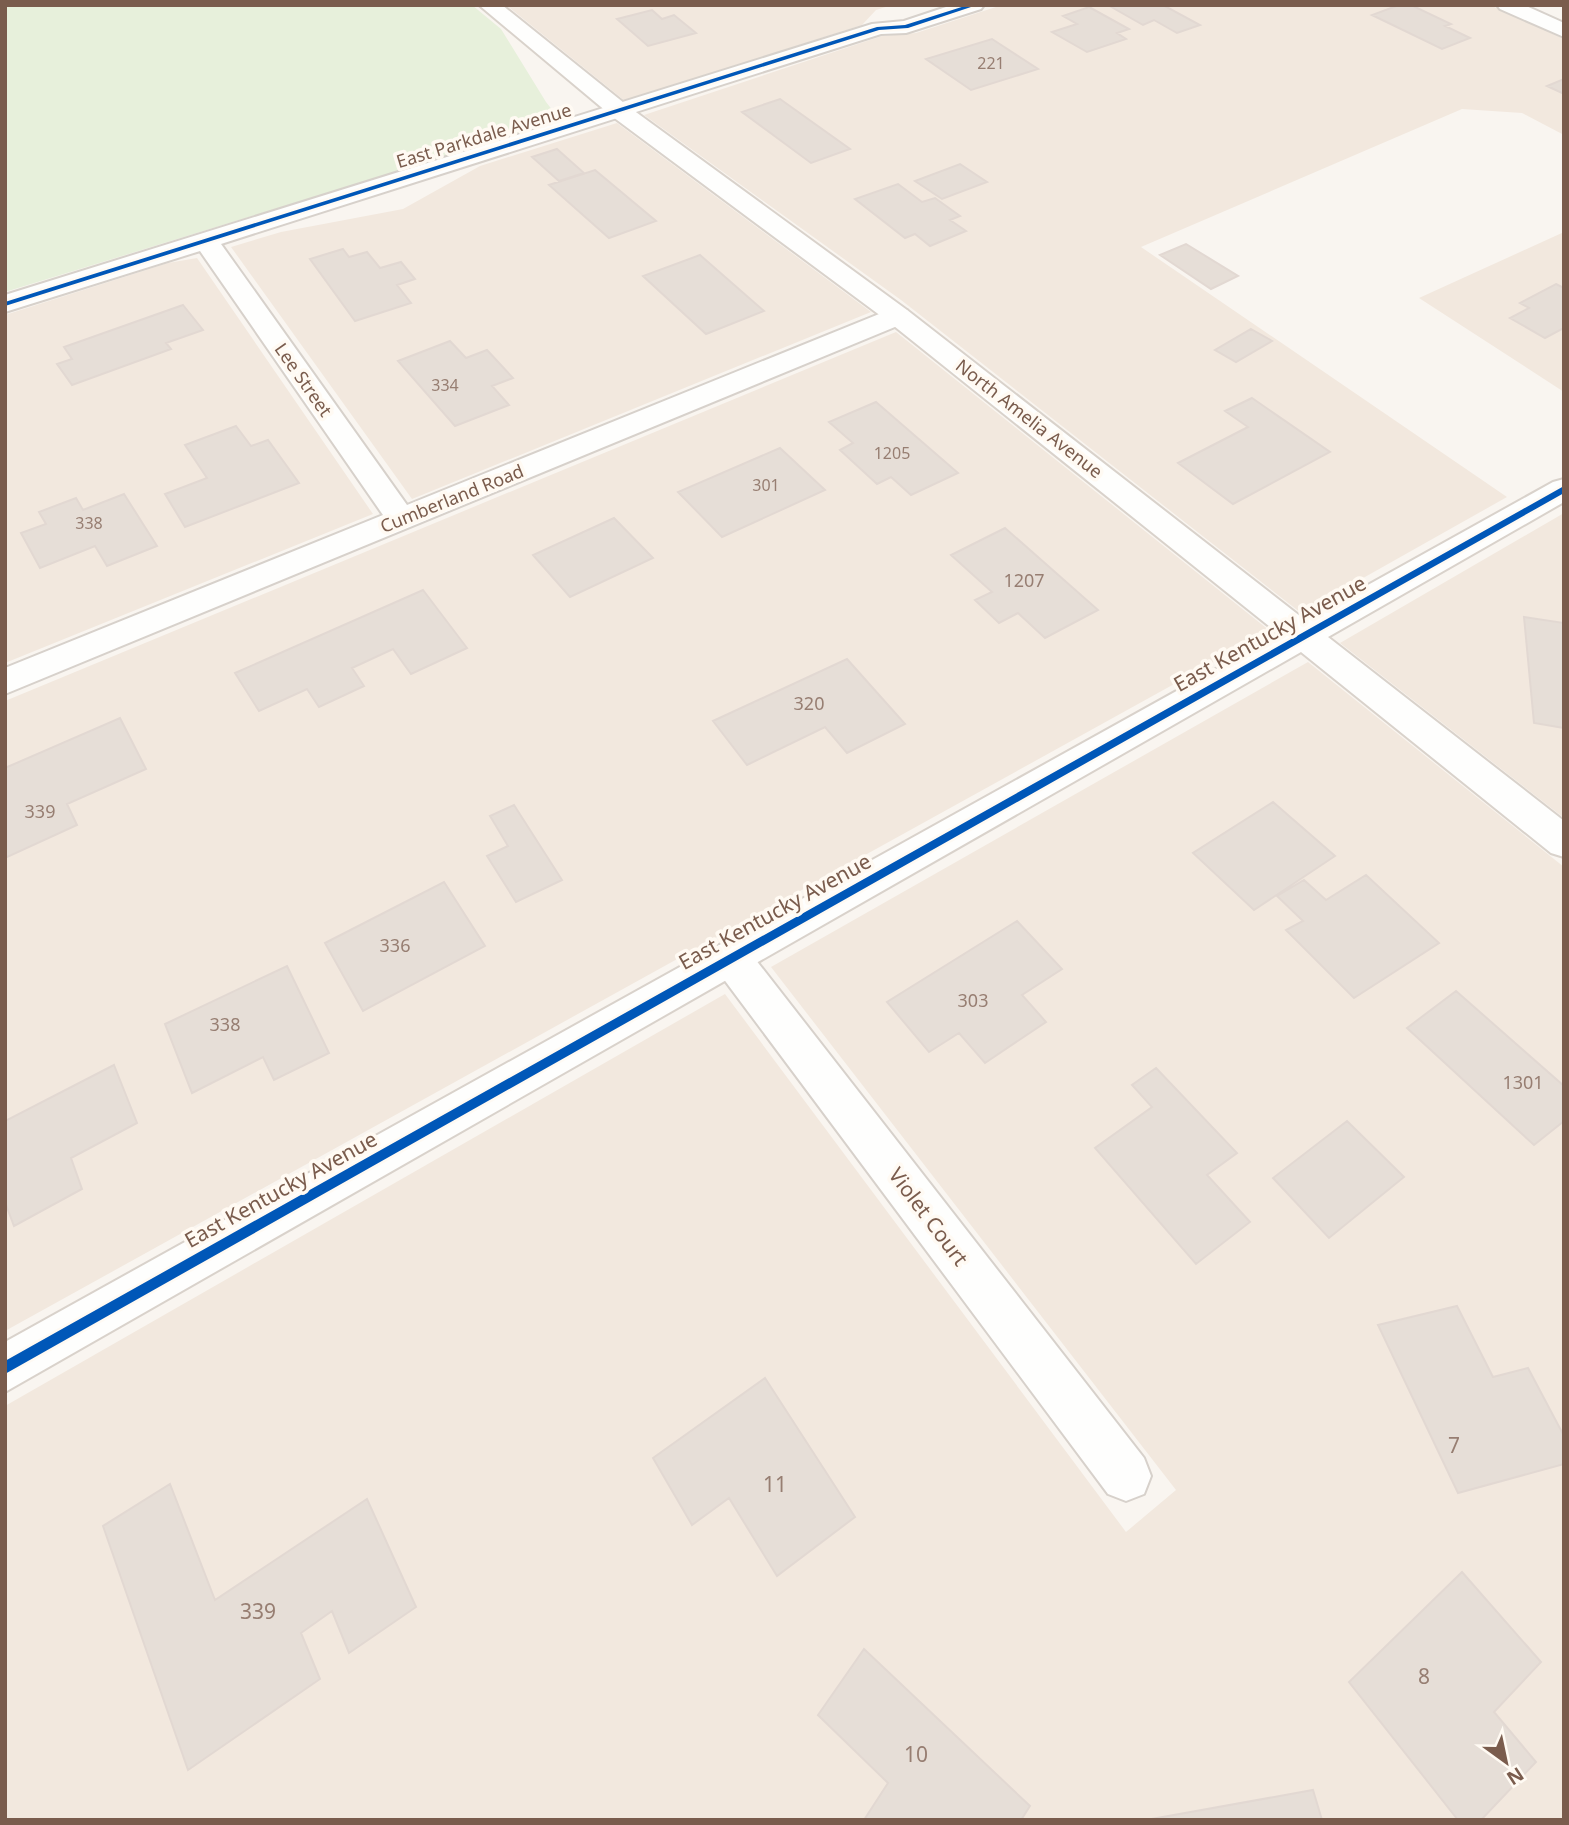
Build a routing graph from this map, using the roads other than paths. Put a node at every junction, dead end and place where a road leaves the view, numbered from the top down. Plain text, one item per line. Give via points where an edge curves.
1 (489, 5) edge
2 (920, 5) edge
3 (974, 5) edge
4 (1507, 5) edge
5 (879, 28) junction
6 (1564, 31) edge
7 (621, 112) junction
8 (205, 240) junction
9 (5, 304) edge
10 (898, 316) junction
11 (1564, 489) edge
12 (401, 519) junction
13 (1305, 637) junction
14 (5, 682) edge
15 (1564, 842) edge
16 (731, 958) junction
17 (5, 1368) edge
18 (1126, 1476) dead end

1 - 7 street, North Amelia Avenue
2 - 5 street, East Parkdale Avenue via 886,16
3 - 5 street, East Parkdale Avenue via 906,27
4 - 6 street
5 - 7 street, East Parkdale Avenue
7 - 8 street, East Parkdale Avenue
7 - 10 street, North Amelia Avenue
8 - 9 street, East Parkdale Avenue
8 - 12 street, Lee Street
10 - 12 street, Cumberland Road
10 - 13 street, North Amelia Avenue
11 - 13 street, East Kentucky Avenue
12 - 14 street, Cumberland Road
13 - 15 street, North Amelia Avenue
13 - 16 street, East Kentucky Avenue
16 - 17 street, East Kentucky Avenue
16 - 18 street, Violet Court

